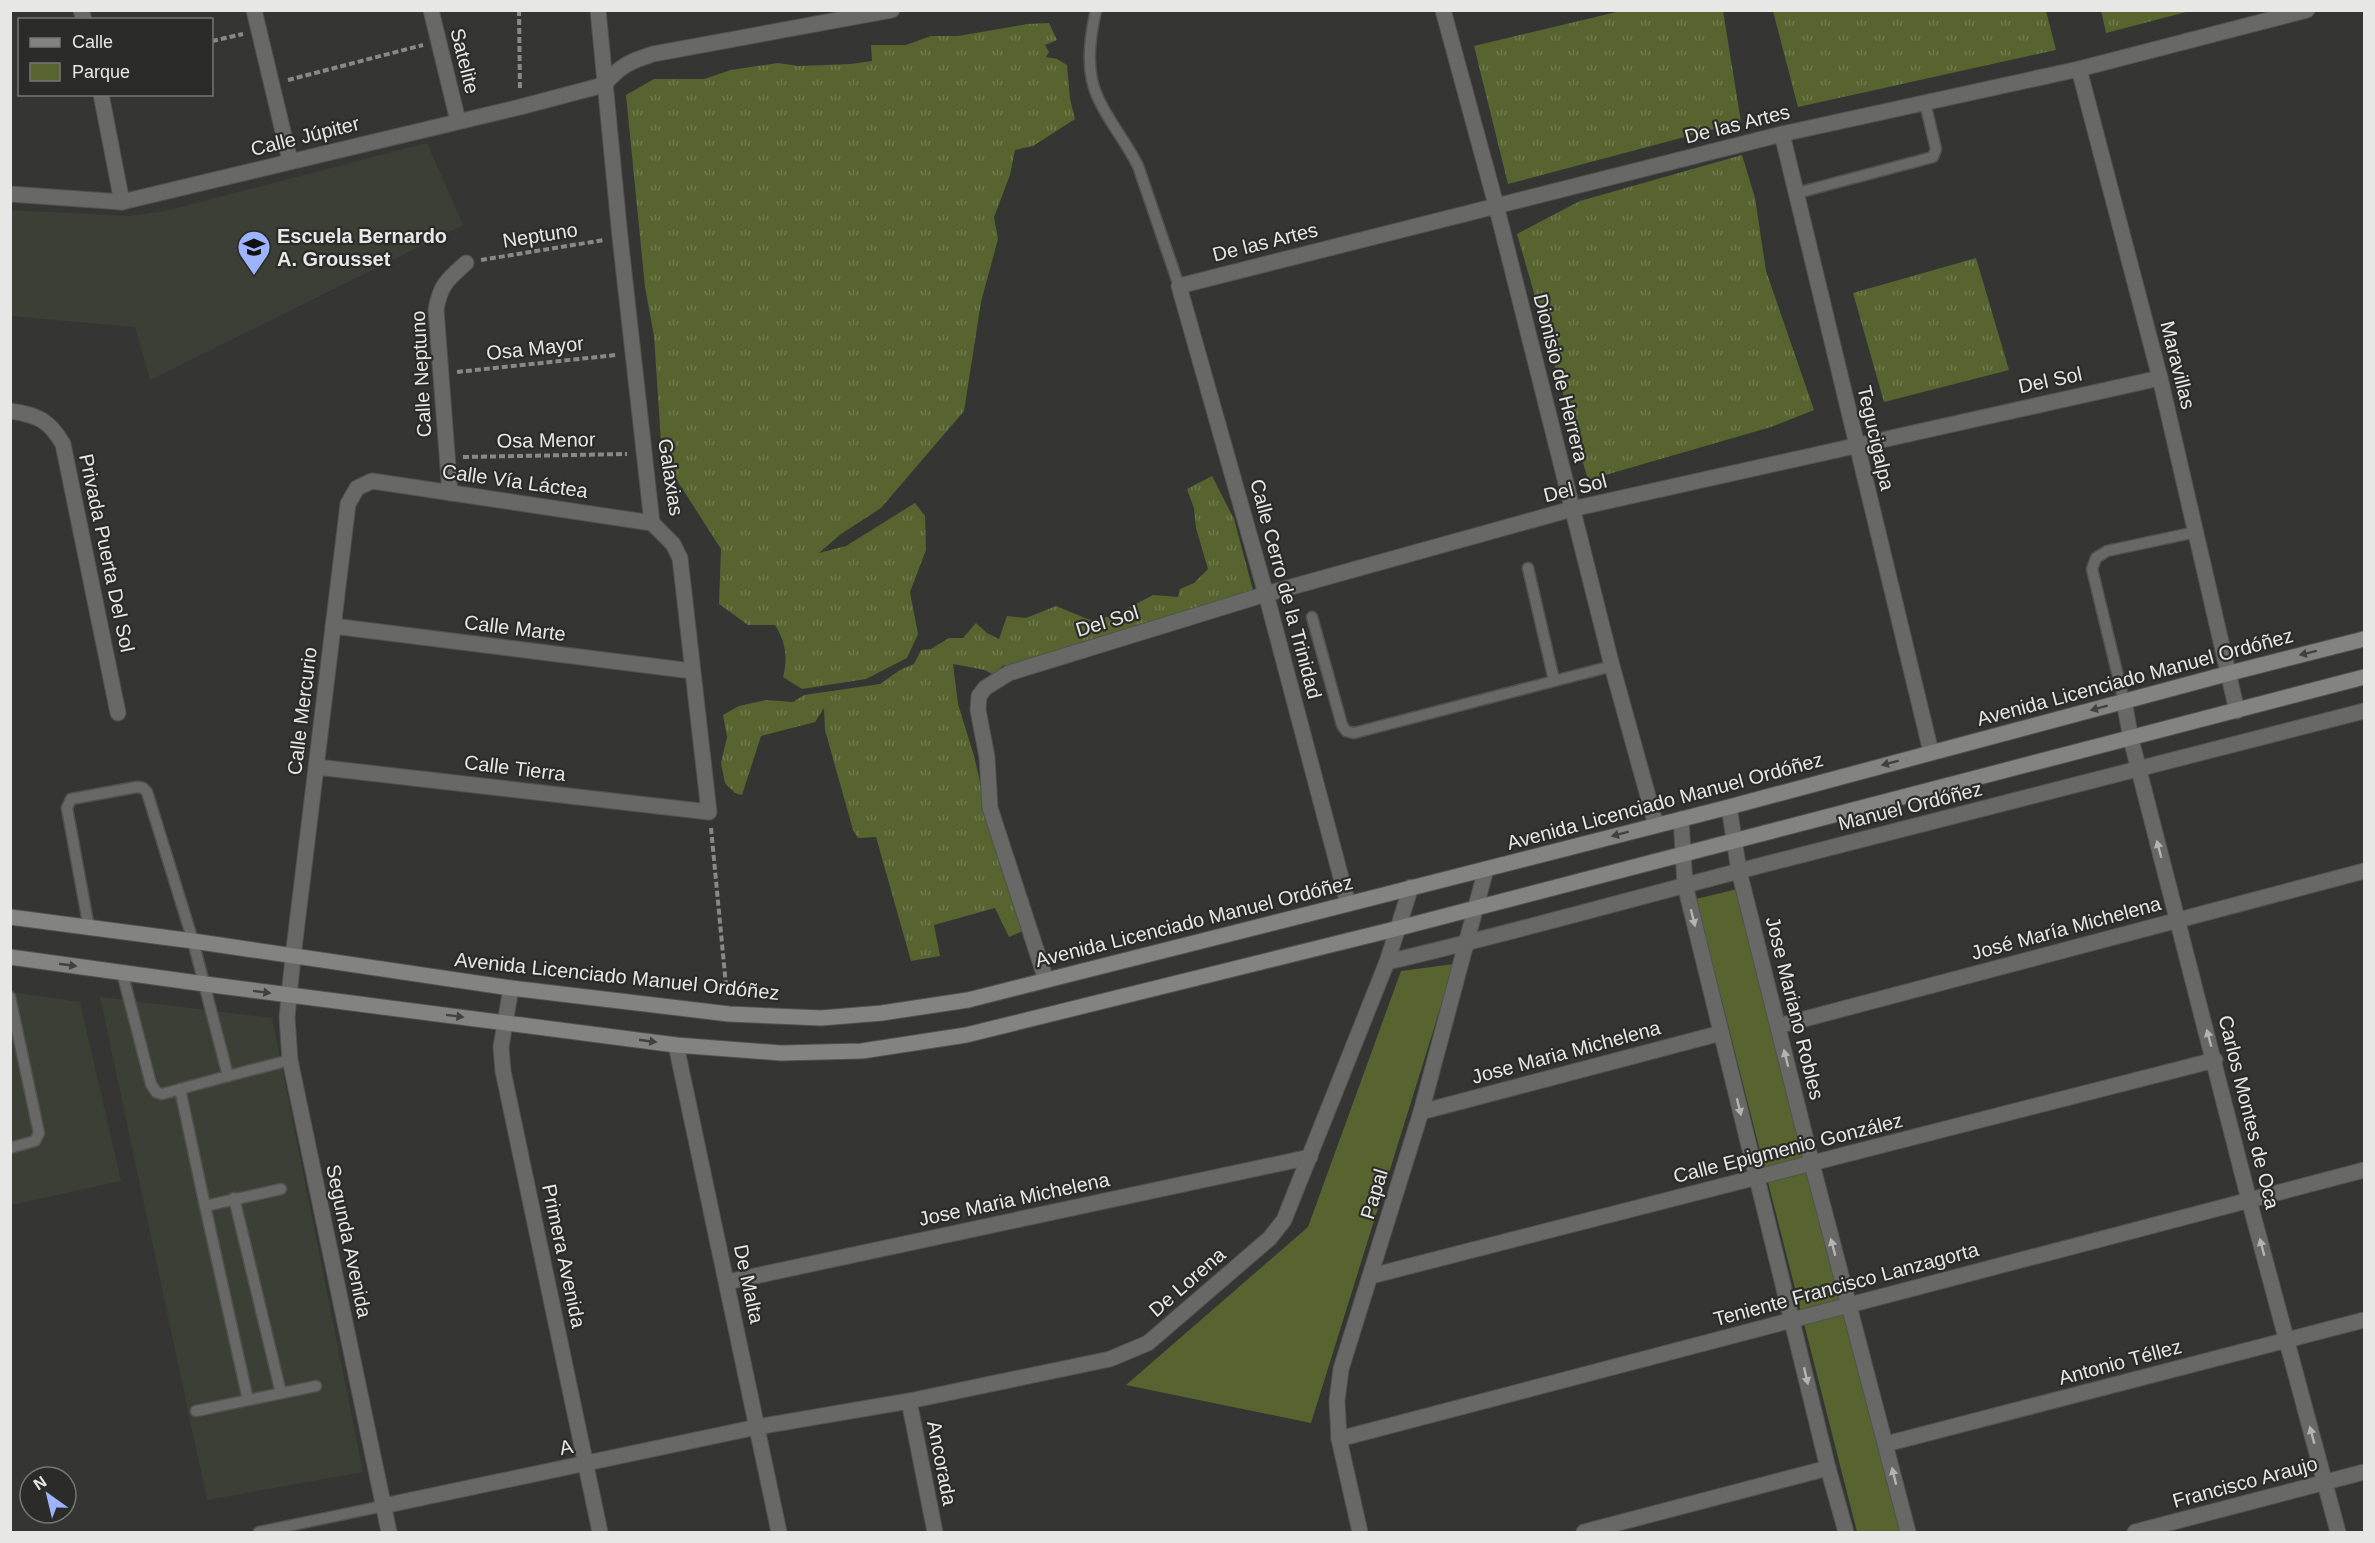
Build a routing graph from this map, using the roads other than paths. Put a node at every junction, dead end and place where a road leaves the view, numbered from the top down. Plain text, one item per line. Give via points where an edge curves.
1 (254, 10) edge
2 (431, 10) edge
3 (598, 10) edge
4 (892, 10) edge
5 (1096, 10) edge
6 (1443, 10) edge
7 (2307, 10) edge
8 (2079, 69) junction
9 (606, 83) junction
10 (100, 96) edge
11 (1925, 103) junction
12 (458, 121) junction
13 (1782, 134) junction
14 (290, 161) junction
15 (1797, 193) junction
16 (10, 194) edge
17 (122, 202) junction
18 (1496, 206) junction
19 (466, 263) road end
20 (1179, 286) junction
21 (2160, 378) junction
22 (10, 411) edge
23 (1856, 445) junction
24 (372, 481) joint
25 (450, 493) junction
26 (1572, 509) junction
27 (652, 523) junction
28 (2196, 532) junction
29 (1528, 568) dead end
30 (1266, 594) junction
31 (1312, 617) dead end
32 (333, 626) junction
33 (2364, 639) edge
34 (1612, 666) junction
35 (692, 671) junction
36 (2230, 673) junction
37 (2364, 677) edge
38 (1554, 680) junction
39 (2124, 701) junction
40 (2237, 711) junction
41 (2364, 711) edge
42 (118, 713) dead end
43 (2131, 739) junction
44 (1931, 752) junction
45 (317, 766) junction
46 (2139, 770) junction
47 (1729, 807) junction
48 (709, 812) joint
49 (1681, 819) junction
50 (1656, 825) junction
51 (1734, 841) junction
52 (1683, 855) junction
53 (1486, 869) junction
54 (1739, 871) junction
55 (2364, 871) edge
56 (1685, 885) junction
57 (1411, 887) junction
58 (1348, 904) junction
59 (1475, 907) junction
60 (10, 917) edge
61 (2178, 920) junction
62 (89, 928) junction
63 (1399, 928) junction
64 (193, 941) junction
65 (1466, 944) junction
66 (10, 957) edge
67 (293, 957) junction
68 (1387, 962) junction
69 (122, 972) junction
70 (1046, 980) junction
71 (205, 984) junction
72 (511, 988) junction
73 (288, 995) junction
74 (10, 997) edge
75 (505, 1022) junction
76 (1778, 1026) junction
77 (1721, 1033) junction
78 (676, 1045) junction
79 (290, 1060) junction
80 (2215, 1060) junction
81 (228, 1076) junction
82 (180, 1089) junction
83 (1421, 1112) junction
84 (10, 1148) edge
85 (1310, 1157) junction
86 (1812, 1164) junction
87 (2364, 1170) edge
88 (1757, 1177) junction
89 (281, 1189) dead end
90 (234, 1198) junction
91 (2249, 1200) junction
92 (205, 1206) junction
93 (1371, 1275) junction
94 (727, 1282) junction
95 (1848, 1304) junction
96 (1792, 1319) junction
97 (2364, 1320) edge
98 (2286, 1340) junction
99 (316, 1386) dead end
100 (281, 1393) junction
101 (248, 1400) junction
102 (909, 1401) junction
103 (195, 1411) dead end
104 (757, 1427) junction
105 (1339, 1440) junction
106 (1886, 1444) junction
107 (586, 1464) junction
108 (1828, 1468) junction
109 (2364, 1472) edge
110 (2325, 1482) junction
111 (383, 1506) junction
112 (259, 1533) edge
113 (389, 1533) edge
114 (600, 1533) edge
115 (779, 1533) edge
116 (934, 1533) edge
117 (1360, 1533) edge
118 (1584, 1533) edge
119 (1846, 1533) edge
120 (1908, 1533) edge
121 (2135, 1533) edge
122 (2338, 1533) edge

1 - 14 street
2 - 12 street, Satelite
3 - 9 street, Galaxias
4 - 9 street via 652,54 619,70
5 - 20 lane via 1090,44 1091,79 1138,166
6 - 18 street, Dionisio de Herrera
7 - 8 street, De las Artes
8 - 11 street, De las Artes
8 - 21 street, Maravillas
9 - 12 street, Calle Júpiter
9 - 27 street, Galaxias
10 - 17 street
11 - 13 street, De las Artes
11 - 15 lane via 1936,149 1933,157
12 - 14 street, Calle Júpiter
13 - 15 street, Tegucigalpa
13 - 18 street, De las Artes
14 - 17 street, Calle Júpiter
15 - 23 street, Tegucigalpa
16 - 17 street, Calle Júpiter
18 - 20 street, De las Artes
18 - 26 street, Dionisio de Herrera
19 - 25 street, Calle Neptuno via 445,281 436,310
20 - 30 street, Calle Cerro de la Trinidad
21 - 23 street, Del Sol
21 - 28 street, Maravillas
22 - 42 street, Privada Puerta Del Sol via 32,414 45,421 63,444
23 - 26 street, Del Sol
23 - 44 street, Tegucigalpa
24 - 25 street, Calle Vía Láctea
24 - 32 street, Calle Mercurio via 357,488 348,504
25 - 27 street, Calle Vía Láctea
26 - 30 street, Del Sol
26 - 34 street, Dionisio de Herrera
27 - 35 street, Galaxias via 673,544 680,558
28 - 36 street, Maravillas
28 - 39 lane via 2107,551 2096,558 2092,569
29 - 38 lane
30 - 58 street, Calle Cerro de la Trinidad
30 - 70 street, Del Sol via 1009,673 979,696 990,808
31 - 38 lane via 1346,731 1354,733
32 - 35 street, Calle Marte
32 - 45 street, Calle Mercurio
33 -> 36 main road, Avenida Licenciado Manuel Ordóñez
34 - 38 lane
34 - 50 street, Dionisio de Herrera
35 - 48 street, Galaxias
36 - 39 main road, Avenida Licenciado Manuel Ordóñez
36 - 40 street, Maravillas
37 - 40 main road
39 - 43 street, Carlos Montes de Oca
39 -> 44 main road, Avenida Licenciado Manuel Ordóñez
40 - 43 main road
41 - 46 street, Manuel Ordóñez
43 - 46 street, Carlos Montes de Oca
43 - 51 main road
44 -> 47 main road, Avenida Licenciado Manuel Ordóñez
45 - 48 street, Calle Tierra
45 - 67 street, Calle Mercurio
46 - 54 street, Manuel Ordóñez
61 -> 46 street, Carlos Montes de Oca
47 - 49 main road, Avenida Licenciado Manuel Ordóñez
47 - 51 street, Jose Mariano Robles
49 - 50 main road, Avenida Licenciado Manuel Ordóñez
49 - 52 street
50 -> 53 main road, Avenida Licenciado Manuel Ordóñez
51 - 52 main road
51 - 54 street, Jose Mariano Robles
52 - 56 street
52 - 59 main road
53 - 57 main road, Avenida Licenciado Manuel Ordóñez
53 - 59 street, Papal
54 - 56 street, Manuel Ordóñez
54 - 76 street, Jose Mariano Robles
55 - 61 street, José María Michelena
56 - 65 street, Manuel Ordóñez
56 -> 77 street
57 - 58 main road, Avenida Licenciado Manuel Ordóñez
57 - 63 street, De Lorena
58 - 70 main road, Avenida Licenciado Manuel Ordóñez
59 - 63 main road
59 - 65 street, Papal
60 - 62 main road, Avenida Licenciado Manuel Ordóñez
61 - 76 street, José María Michelena
80 -> 61 street, Carlos Montes de Oca
62 - 64 main road, Avenida Licenciado Manuel Ordóñez
62 - 64 lane via 68,802 137,787 147,792
63 - 68 street, De Lorena
63 - 78 main road via 966,1035 862,1051 781,1053
64 - 67 main road, Avenida Licenciado Manuel Ordóñez
64 - 71 lane
65 - 68 street, Manuel Ordóñez
65 - 83 street, Papal
66 -> 69 main road
67 - 72 main road, Avenida Licenciado Manuel Ordóñez
67 - 73 street, Segunda Avenida
68 - 85 street, De Lorena
69 - 71 main road
69 - 82 lane via 151,1084 162,1094
70 - 72 main road, Avenida Licenciado Manuel Ordóñez via 968,999 821,1018 729,1014
71 -> 73 main road
71 - 81 lane
72 - 75 street, Primera Avenida
73 -> 75 main road
73 - 79 street, Segunda Avenida
74 - 84 lane via 39,1133 35,1141
75 -> 78 main road
75 - 107 street, Primera Avenida via 503,1071
86 -> 76 street, Jose Mariano Robles
77 - 83 street, Jose Maria Michelena
77 -> 88 street
78 - 94 street, De Malta
79 - 81 lane
79 - 111 street, Segunda Avenida
80 - 86 street, Calle Epigmenio González
80 - 91 street, Carlos Montes de Oca
81 - 82 lane
82 - 92 lane
83 - 93 street, Papal
85 - 94 street, Jose Maria Michelena
85 - 102 street, De Lorena via 1284,1220 1270,1238 1148,1343 1110,1359
86 - 88 street, Calle Epigmenio González
95 -> 86 street, Jose Mariano Robles
87 - 91 street, Teniente Francisco Lanzagorta
88 - 93 street, Calle Epigmenio González
88 - 96 street
89 - 90 lane
90 - 92 lane
90 - 100 lane
91 - 95 street, Teniente Francisco Lanzagorta
98 -> 91 street, Carlos Montes de Oca
92 - 101 lane
93 - 105 street, Papal via 1341,1369 1337,1401
94 - 104 street, De Malta
95 - 96 street, Teniente Francisco Lanzagorta
95 - 106 street, Jose Mariano Robles
96 - 105 street, Teniente Francisco Lanzagorta
96 -> 108 street
97 - 98 street, Antonio Téllez
98 - 106 street, Antonio Téllez
110 -> 98 street, Carlos Montes de Oca
99 - 100 lane
100 - 101 lane
101 - 103 lane
102 - 104 street, De Lorena
102 - 116 street, Ancorada
104 - 107 street, A
104 - 115 street, De Malta
105 - 117 street, Papal
120 -> 106 street, Jose Mariano Robles
107 - 111 street, A
107 - 114 street, Primera Avenida
108 - 118 street
108 - 119 street
109 - 110 street, Francisco Araujo
110 - 121 street, Francisco Araujo
110 - 122 street, Carlos Montes de Oca
111 - 112 lane
111 - 113 street, Segunda Avenida

